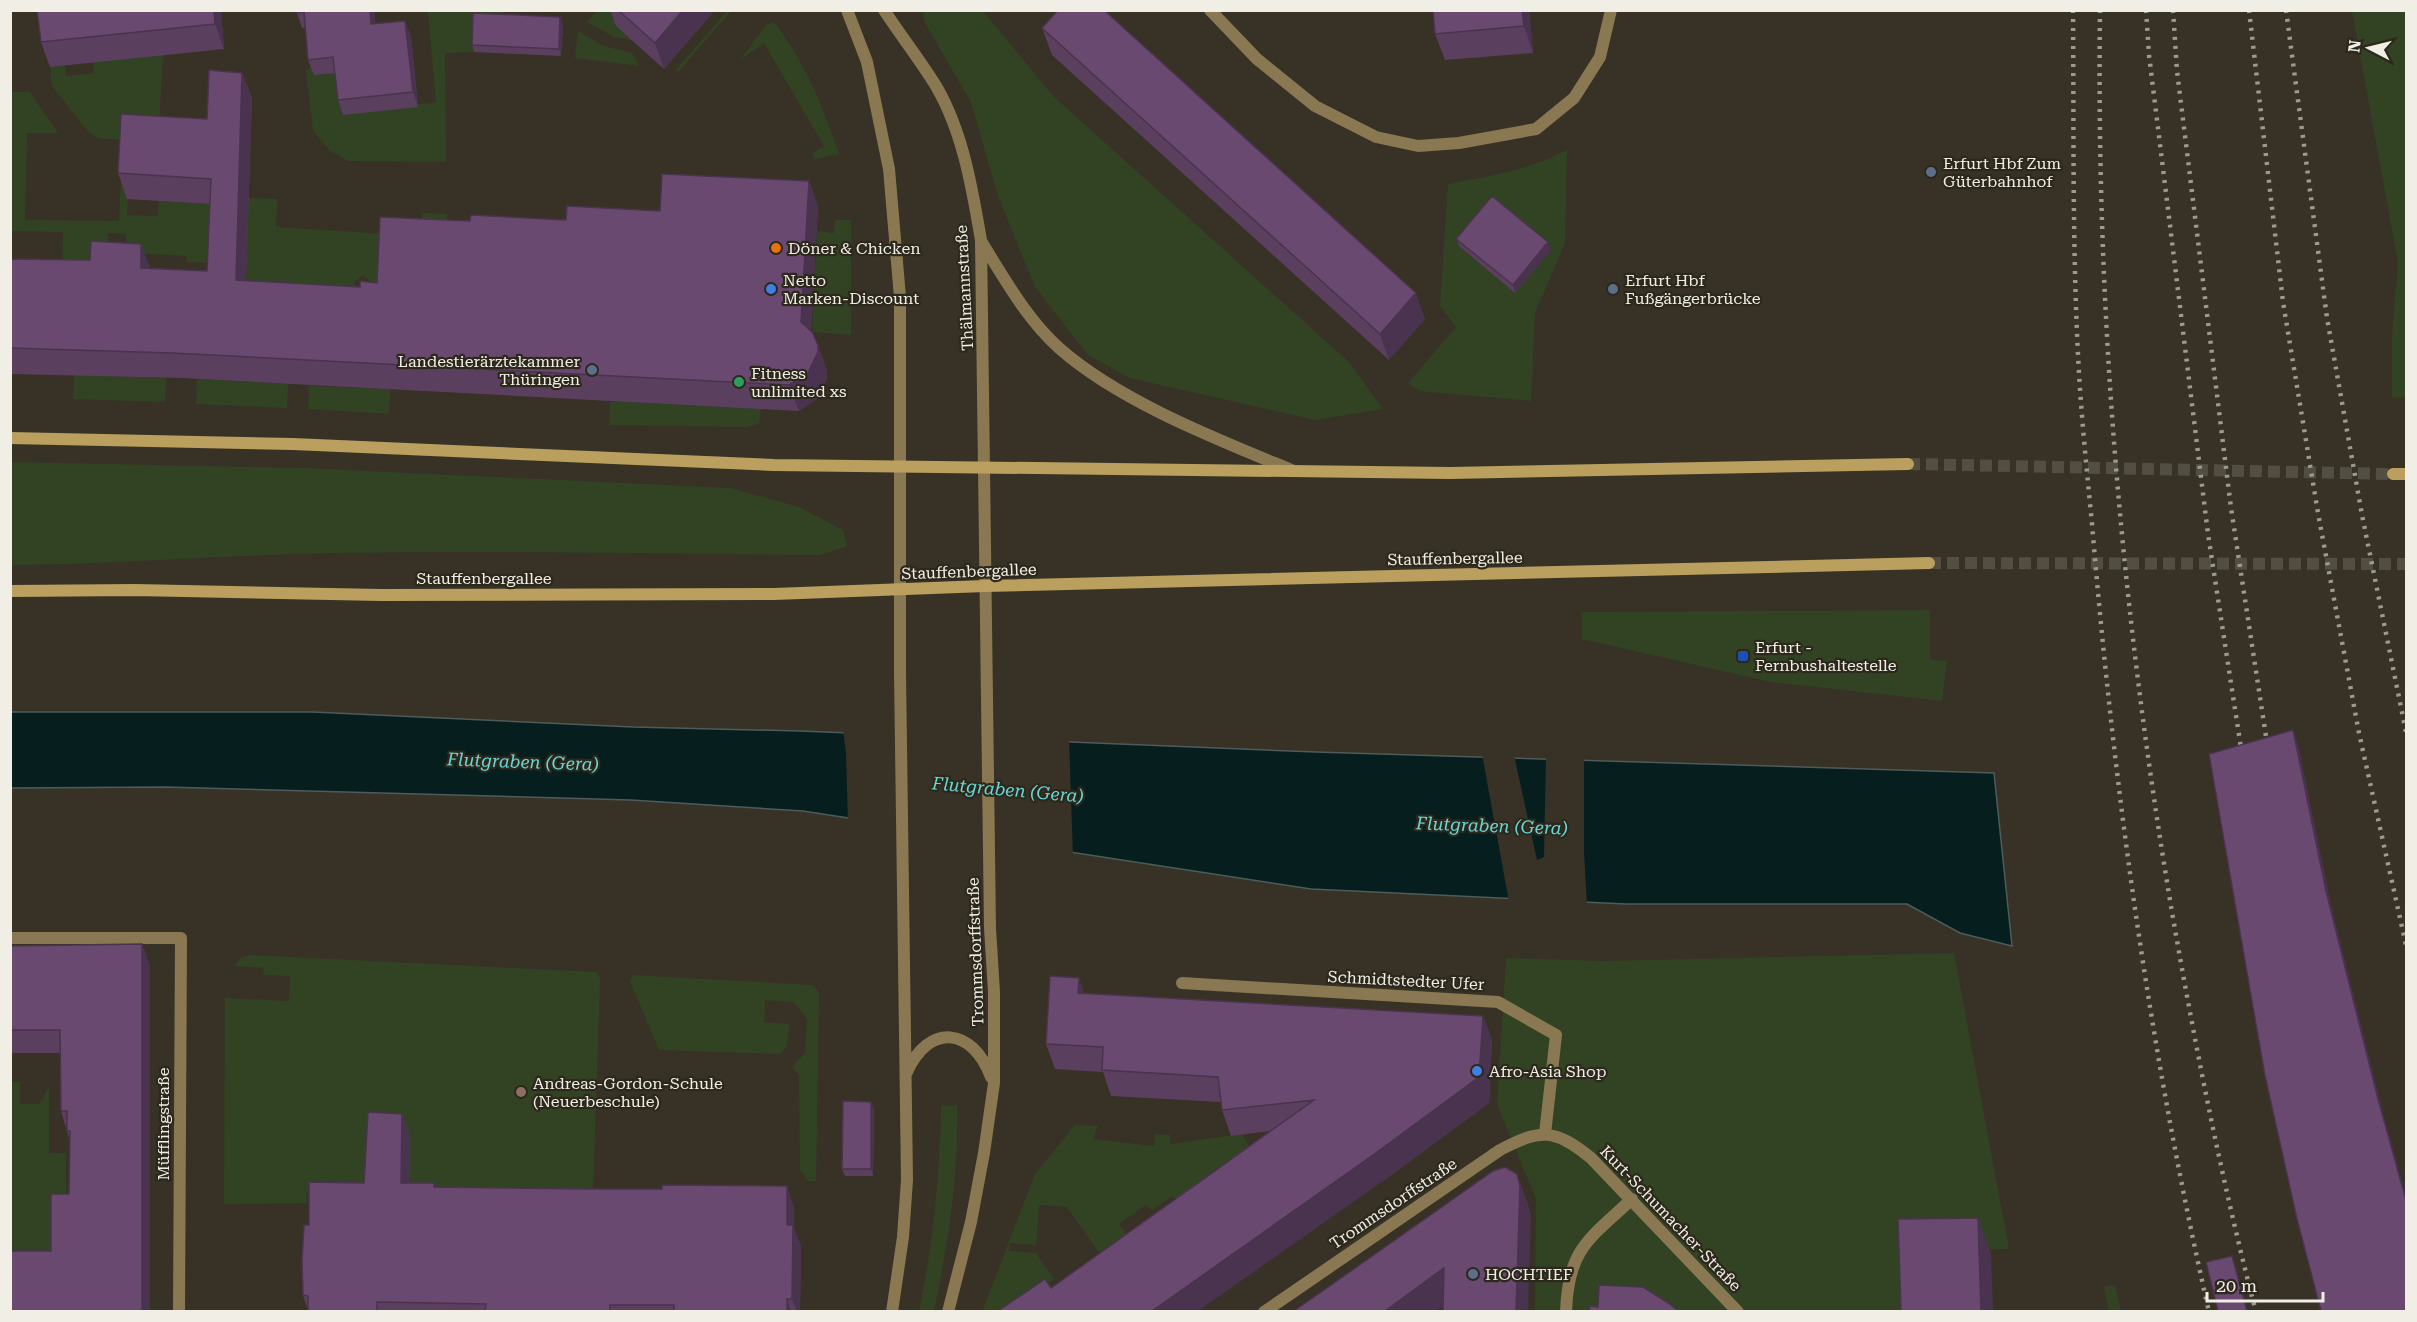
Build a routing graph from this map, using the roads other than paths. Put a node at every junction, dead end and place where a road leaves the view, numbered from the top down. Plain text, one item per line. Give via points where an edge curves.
1 (847, 10) edge
2 (884, 10) edge
3 (1210, 10) edge
4 (1611, 10) edge
5 (981, 240) junction
6 (10, 438) edge
7 (1908, 464) tunnel mouth
8 (901, 467) junction
9 (986, 468) junction
10 (1296, 472) junction
11 (2393, 474) tunnel mouth
12 (2406, 474) edge
13 (1929, 563) tunnel mouth
14 (985, 586) junction
15 (900, 589) junction
16 (10, 591) edge
17 (10, 938) edge
18 (1182, 983) dead end
19 (905, 1076) junction
20 (994, 1083) junction
21 (1545, 1134) junction
22 (1632, 1199) junction
23 (179, 1311) edge
24 (892, 1311) edge
25 (948, 1311) edge
26 (1264, 1311) edge
27 (1566, 1311) edge
28 (1738, 1311) edge

1 - 8 street via 867,62 889,170 900,297
2 - 5 street, Thälmannstraße via 936,88 959,140
3 - 4 street via 1257,59 1315,106 1376,137 1418,146 1536,129 1574,98 1600,57
5 - 9 street, Thälmannstraße
5 - 10 street via 1035,321 1059,348 1090,371 1168,416
6 - 8 main road via 293,444 745,465
7 - 10 main road via 1450,473
8 - 9 main road
8 - 15 street
9 - 10 main road
9 - 14 street, Thälmannstraße
11 - 12 main road
13 - 14 main road, Stauffenbergallee
14 - 15 main road, Stauffenbergallee
14 - 20 street, Trommsdorffstraße
15 - 16 main road, Stauffenbergallee via 774,594
15 - 19 street
17 - 23 street, Müfflingstraße via 181,938
18 - 21 street, Schmidtstedter Ufer via 1498,1002 1556,1035
19 - 20 street via 920,1050 950,1036 981,1055
19 - 24 street via 907,1180
20 - 25 street, Trommsdorffstraße via 971,1222
21 - 22 street, Kurt-Schumacher-Straße via 1577,1147
21 - 26 street, Trommsdorffstraße via 1525,1137 1500,1150
22 - 27 street via 1585,1242 1577,1255 1567,1287
22 - 28 street, Kurt-Schumacher-Straße

